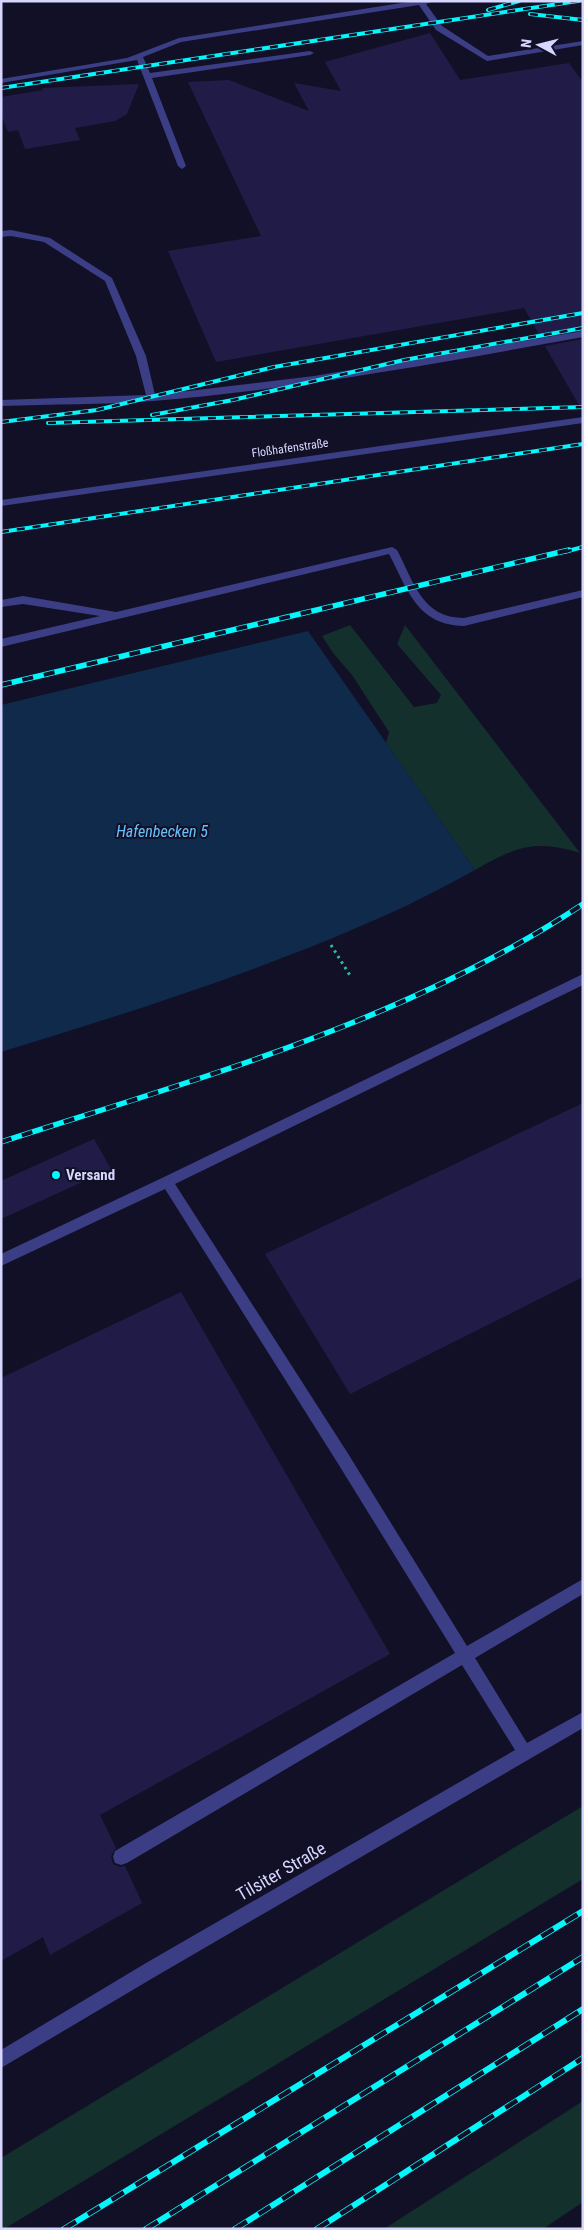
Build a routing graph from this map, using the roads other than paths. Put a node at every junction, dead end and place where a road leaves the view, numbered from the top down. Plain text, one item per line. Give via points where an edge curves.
1 (426, 2) edge
2 (583, 44) edge
3 (310, 53) dead end
4 (140, 56) junction
5 (148, 76) junction
6 (1, 81) edge
7 (182, 166) dead end
8 (1, 234) edge
9 (583, 334) edge
10 (151, 398) junction
11 (1, 403) edge
12 (583, 420) edge
13 (1, 503) edge
14 (583, 593) edge
15 (1, 604) edge
16 (118, 615) junction
17 (1, 643) edge
18 (583, 979) edge
19 (166, 1182) junction
20 (1, 1260) edge
21 (583, 1586) edge
22 (465, 1656) junction
23 (583, 1719) edge
24 (525, 1753) junction
25 (121, 1857) dead end
26 (1, 2060) edge

1 - 2 street via 439,28 487,59
1 - 4 street via 178,40
3 - 5 street
4 - 5 street
4 - 6 street via 83,69
5 - 7 street
8 - 10 street via 47,240 109,280 140,356
9 - 10 street via 308,381
10 - 11 street
12 - 13 street, Floßhafenstraße
14 - 16 street via 464,622 448,622 426,609 392,550
15 - 16 street via 23,600
16 - 17 street
18 - 19 street
19 - 20 street
19 - 22 street
21 - 22 street
22 - 24 street
22 - 25 street
23 - 24 street, Tilsiter Straße
24 - 26 street, Tilsiter Straße

